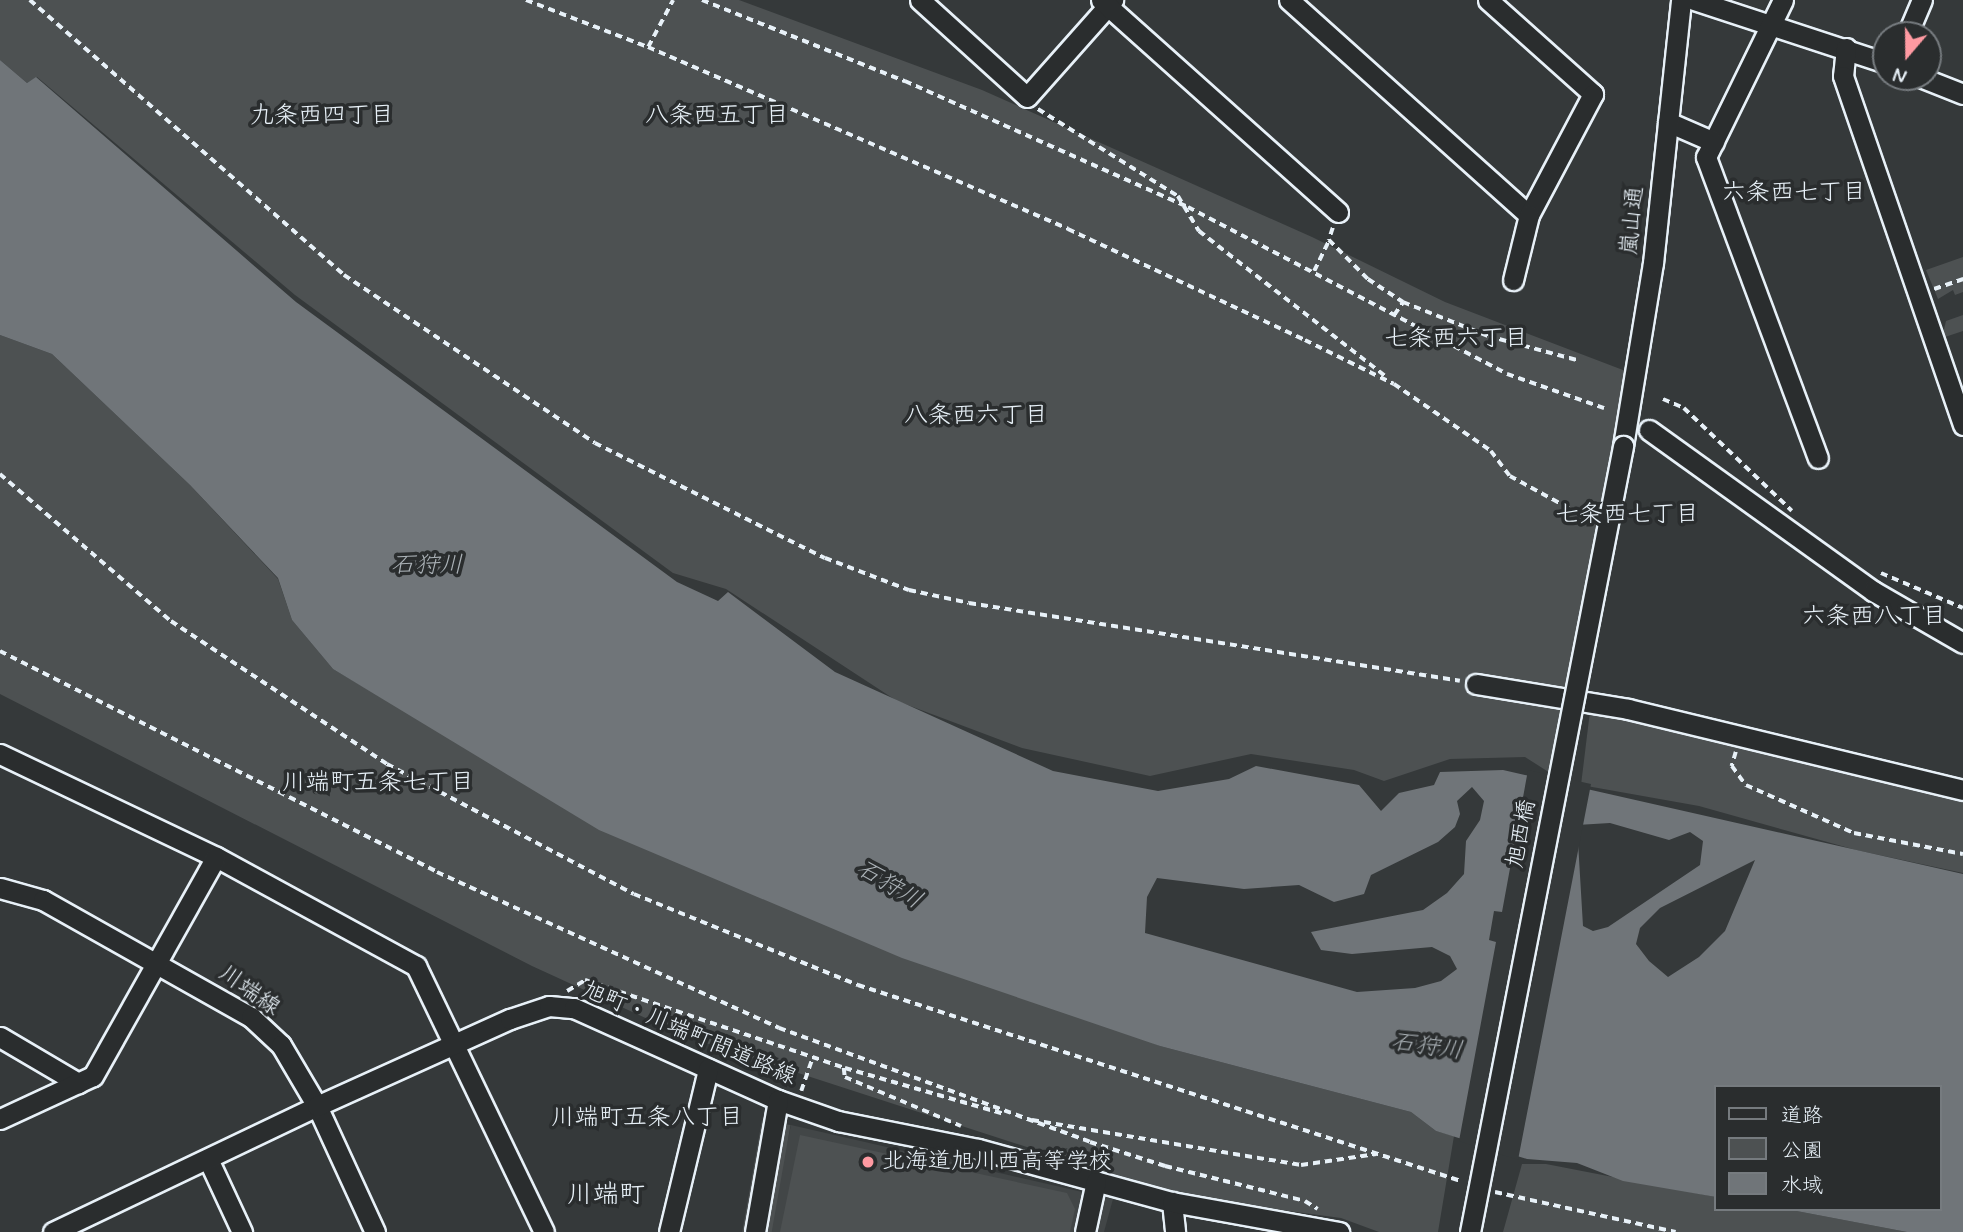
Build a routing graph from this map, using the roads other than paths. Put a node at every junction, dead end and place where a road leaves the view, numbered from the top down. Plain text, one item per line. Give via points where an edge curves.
1 (920, 0) edge
2 (1289, 0) edge
3 (1488, 0) edge
4 (1681, 0) edge
5 (1694, 0) edge
6 (1783, 0) edge
7 (1922, 0) edge
8 (1107, 2) edge
9 (1913, 21) edge
10 (1772, 23) junction
11 (1846, 48) junction
12 (1872, 58) edge
13 (1942, 86) edge
14 (1963, 94) edge
15 (1668, 122) junction
16 (1714, 142) junction
17 (1338, 212) road end
18 (1529, 215) junction
19 (1513, 280) dead end
20 (1963, 425) edge
21 (1649, 430) dead end
22 (1622, 446) joint
23 (1818, 458) dead end
24 (1963, 643) edge
25 (1476, 684) road end
26 (0, 754) edge
27 (1963, 790) edge
28 (216, 857) junction
29 (0, 888) edge
30 (160, 962) junction
31 (0, 1037) edge
32 (457, 1044) junction
33 (708, 1069) junction
34 (78, 1083) junction
35 (778, 1100) junction
36 (317, 1106) junction
37 (0, 1119) edge
38 (208, 1159) junction
39 (1096, 1181) junction
40 (1172, 1202) junction
41 (1334, 1230) edge
42 (53, 1232) edge
43 (242, 1232) edge
44 (375, 1232) edge
45 (544, 1232) edge
46 (669, 1232) edge
47 (755, 1232) edge
48 (1085, 1232) edge
49 (1175, 1232) edge
50 (1471, 1232) edge

1 - 8 street via 1027,97
2 - 18 street
3 - 18 street via 1593,94
4 - 15 street, 嵐山通
5 - 10 street
6 - 10 street
7 - 9 street
8 - 17 street
10 - 11 street
10 - 16 street
11 - 12 street
11 - 20 street via 1843,76
13 - 14 street
15 - 16 street
15 - 22 street, 嵐山通 via 1653,263
16 - 23 street via 1706,156
18 - 19 street
21 - 24 street via 1873,591
22 - 50 street, 旭西橋, bridge
25 - 27 street via 1628,709
26 - 28 street
28 - 30 street
28 - 32 street via 416,966
29 - 30 street, 川端線 via 43,900
30 - 34 street via 93,1076
30 - 36 street, 川端線 via 251,1017 281,1045
31 - 34 street
32 - 33 street, 旭町・川端町間道路線 via 549,1006 574,1008
32 - 36 street, 旭町・川端町間道路線
32 - 45 street
33 - 35 street, 旭町・川端町間道路線
33 - 46 street
34 - 37 street
35 - 39 street, 旭町・川端町間道路線 via 838,1121 978,1149
35 - 47 street
36 - 38 street, 旭町・川端町間道路線
36 - 44 street, 川端線
38 - 42 street, 旭町・川端町間道路線
38 - 43 street
39 - 40 street, 旭町・川端町間道路線
39 - 48 street
40 - 41 street, 旭町・川端町間道路線
40 - 49 street

